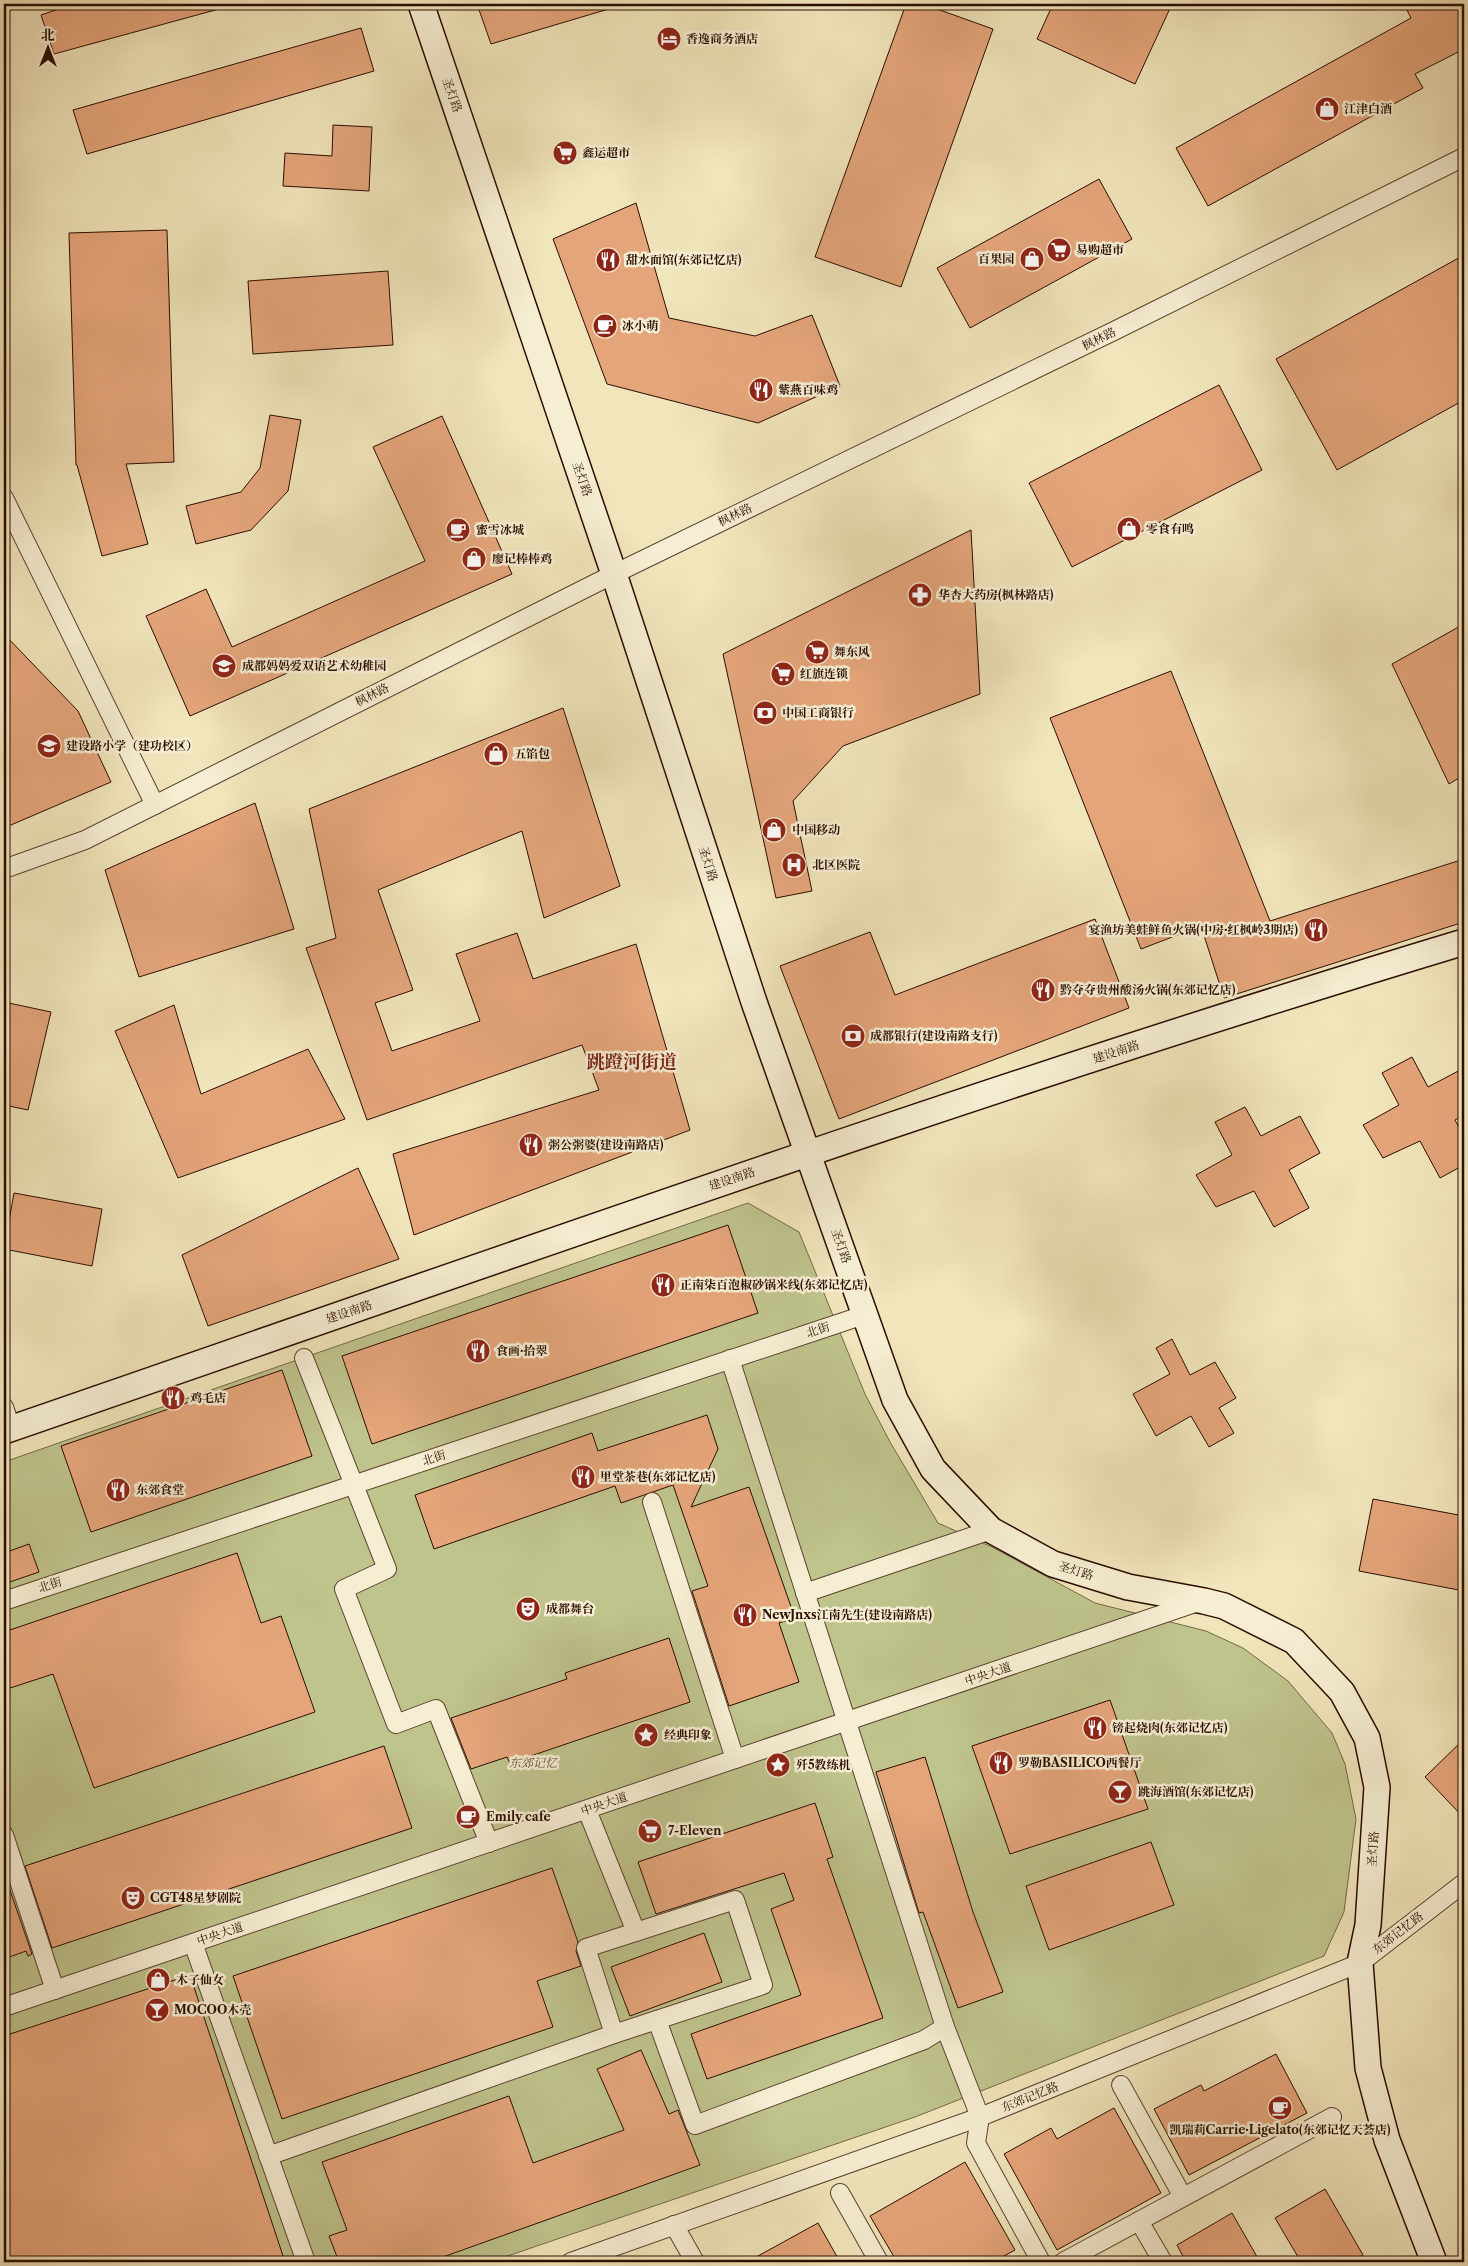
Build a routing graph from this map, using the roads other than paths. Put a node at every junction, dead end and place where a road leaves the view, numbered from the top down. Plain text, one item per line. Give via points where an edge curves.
1 (421, 4) edge
2 (1464, 157) edge
3 (4, 498) edge
4 (614, 574) junction
5 (155, 805) junction
6 (4, 869) edge
7 (1464, 942) edge
8 (808, 1153) junction
9 (864, 1315) junction
10 (304, 1358) dead end
11 (730, 1359) junction
12 (6, 1422) edge
13 (353, 1485) junction
14 (652, 1502) dead end
15 (991, 1530) junction
16 (805, 1593) junction
17 (4, 1600) edge
18 (1204, 1600) junction
19 (847, 1722) junction
20 (735, 1760) junction
21 (587, 1810) junction
22 (4, 1835) edge
23 (488, 1843) junction
24 (1464, 1883) edge
25 (636, 1932) junction
26 (193, 1943) junction
27 (1360, 1963) junction
28 (55, 1990) junction
29 (4, 2007) edge
30 (657, 2020) junction
31 (945, 2027) junction
32 (614, 2034) junction
33 (1121, 2085) dead end
34 (980, 2117) junction
35 (1332, 2117) dead end
36 (268, 2156) junction
37 (840, 2193) dead end
38 (1183, 2197) junction
39 (1139, 2221) junction
40 (674, 2225) junction
41 (306, 2262) edge
42 (571, 2262) edge
43 (694, 2262) edge
44 (879, 2262) edge
45 (1041, 2262) edge
46 (1063, 2262) edge
47 (1163, 2262) edge
48 (1434, 2262) edge

1 - 4 street, 圣灯路
2 - 4 street, 枫林路 via 1108,335
3 - 5 street
4 - 5 street, 枫林路
4 - 8 street, 圣灯路 via 754,1002
5 - 6 street, 枫林路 via 85,840
7 - 8 street, 建设南路 via 1271,1000
8 - 9 street, 圣灯路
8 - 12 street, 建设南路
9 - 11 street, 北街
9 - 15 street, 圣灯路 via 895,1400 934,1469
10 - 13 street
11 - 13 street, 北街
11 - 16 street
13 - 17 street, 北街
13 - 23 street via 387,1569 344,1589 396,1724 436,1709
14 - 20 street
15 - 16 street
15 - 18 street, 圣灯路 via 1053,1564 1128,1587
16 - 19 street
18 - 19 street, 中央大道
18 - 27 street, 圣灯路 via 1224,1606 1294,1641 1342,1692 1367,1738 1377,1787 1368,1924
19 - 20 street, 中央大道
19 - 31 street
20 - 21 street, 中央大道
21 - 23 street, 中央大道
21 - 25 street
22 - 28 street
23 - 26 street, 中央大道
24 - 27 street, 东郊记忆路
25 - 30 street via 735,1900 763,1985
25 - 32 street via 586,1948
26 - 28 street, 中央大道
26 - 36 street
27 - 34 street, 东郊记忆路
27 - 48 street, 圣灯路 via 1370,2077 1386,2140
28 - 29 street, 中央大道
30 - 31 street via 695,2125 924,2040
30 - 32 street
31 - 34 street
32 - 36 street
33 - 38 street
34 - 40 street, 东郊记忆路
34 - 45 street via 976,2143
35 - 38 street
36 - 41 street
37 - 44 street
38 - 39 street
39 - 46 street
39 - 47 street
40 - 42 street, 东郊记忆路
40 - 43 street

